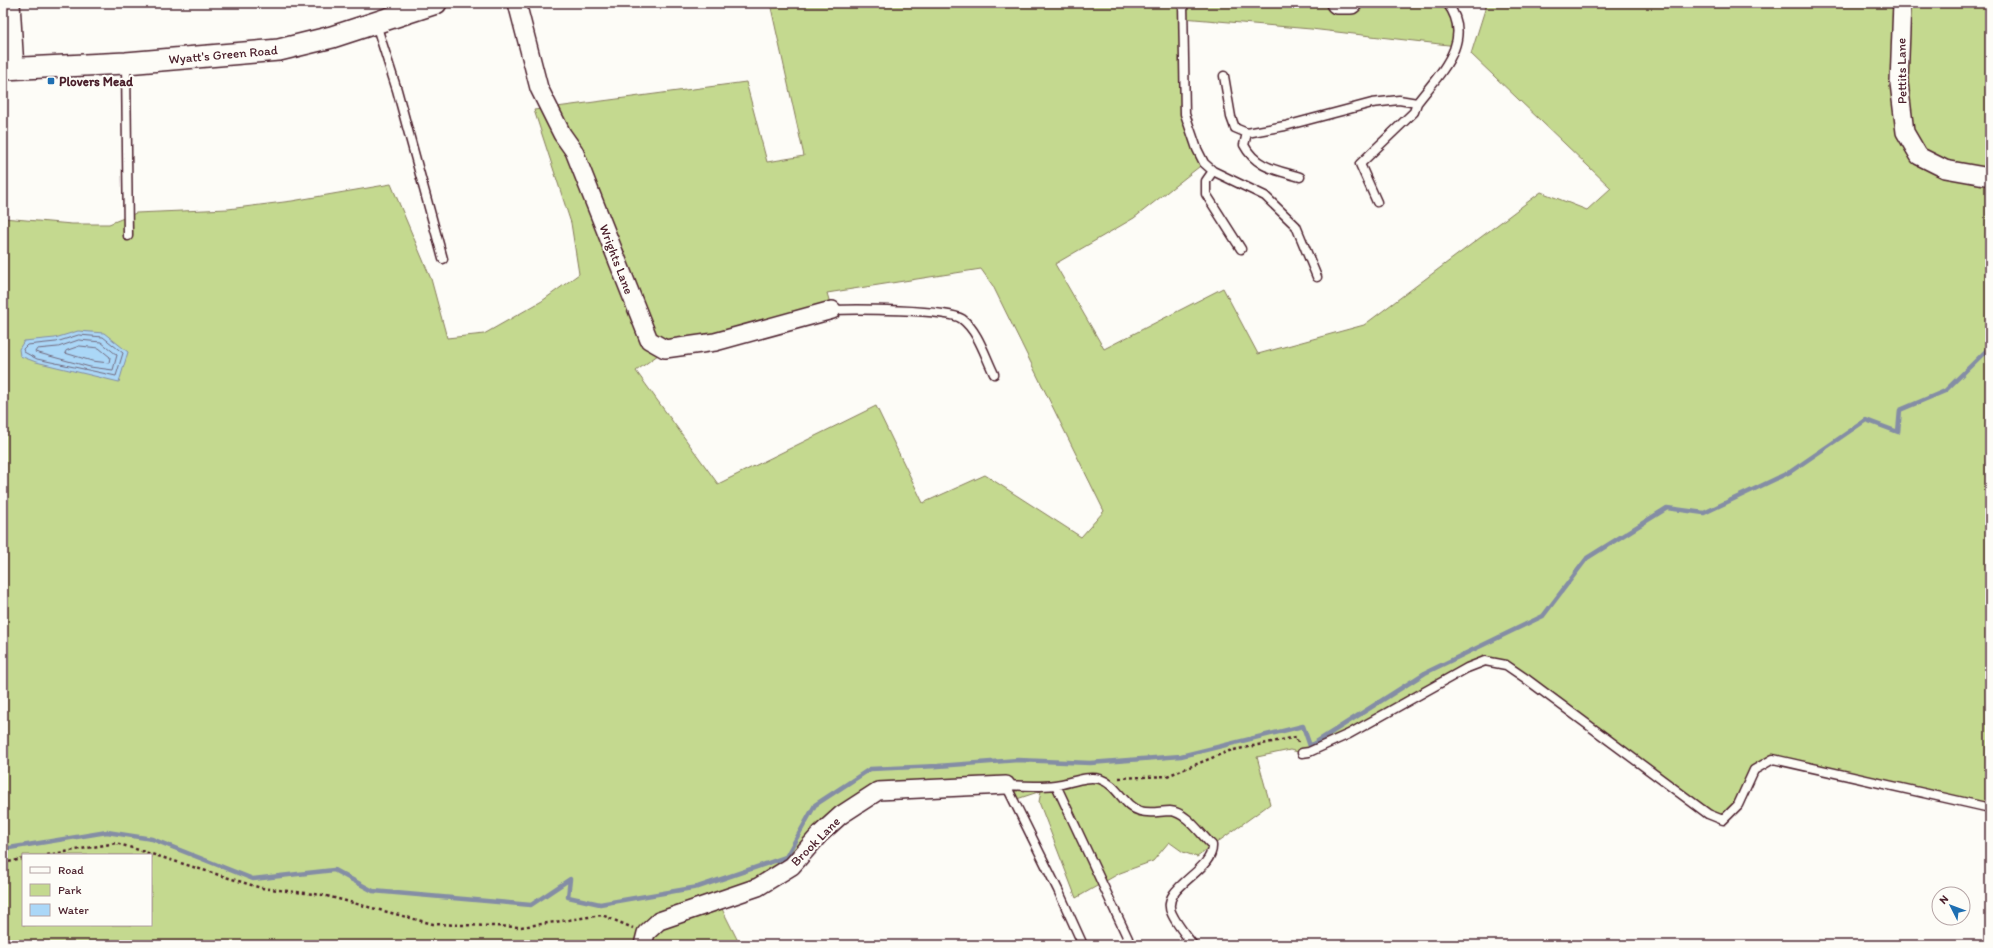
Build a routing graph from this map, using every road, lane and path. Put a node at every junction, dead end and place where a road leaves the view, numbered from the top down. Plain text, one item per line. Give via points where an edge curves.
1 (11, 3) edge
2 (436, 3) edge
3 (517, 3) edge
4 (1183, 3) edge
5 (1337, 3) edge
6 (1351, 3) edge
7 (1446, 3) edge
8 (1902, 3) edge
9 (376, 24) junction
10 (126, 63) junction
11 (9, 69) edge
12 (1224, 76) dead end
13 (1417, 103) junction
14 (1247, 133) junction
15 (1213, 171) junction
16 (1300, 177) dead end
17 (1990, 177) edge
18 (1377, 202) dead end
19 (128, 236) dead end
20 (1241, 249) dead end
21 (443, 259) dead end
22 (1317, 277) dead end
23 (832, 310) joint
24 (994, 374) dead end
25 (1302, 753) joint
26 (1099, 779) junction
27 (1006, 785) junction
28 (1056, 785) junction
29 (1990, 808) edge
30 (53, 854) edge
31 (151, 854) edge
32 (152, 854) edge
33 (22, 859) edge
34 (3, 863) edge
35 (644, 939) edge
36 (1083, 945) edge
37 (1131, 945) edge
38 (1193, 945) edge

1 - 11 street
2 - 9 street, Wyatt's Green Road
3 - 23 street, Wrights Lane via 539,88 562,134 574,151 648,340 665,349 716,342
4 - 15 lane via 1186,114 1197,149 1204,163
5 - 6 street
7 - 13 lane via 1453,11 1457,46
8 - 17 street, Pettits Lane via 1899,83 1905,132 1919,156 1945,169
9 - 10 street, Wyatt's Green Road via 279,50
9 - 21 lane via 397,90
10 - 11 street, Wyatt's Green Road
10 - 19 lane
12 - 14 lane via 1235,128
13 - 14 lane via 1399,100 1372,103
13 - 18 lane via 1414,112 1360,164
14 - 16 lane via 1244,145 1254,161
15 - 20 lane via 1206,181 1206,194
15 - 22 lane via 1265,196 1296,226
23 - 24 lane via 941,313 961,318 973,330
25 - 26 path via 1296,737 1229,752 1167,776
25 - 29 lane via 1349,734 1467,668 1485,661 1506,665 1708,814 1723,820 1738,805 1754,770 1773,759
26 - 28 lane
26 - 38 lane via 1110,784 1138,811 1178,813 1212,845 1213,852 1209,860 1174,892 1170,901 1171,913
27 - 28 lane
27 - 35 street, Brook Lane via 878,791 841,815 792,866 758,887 659,921
27 - 36 lane
28 - 37 lane
30 - 31 path via 116,843
32 - 35 path via 261,888 323,895 434,924 521,927 602,915
33 - 34 path

